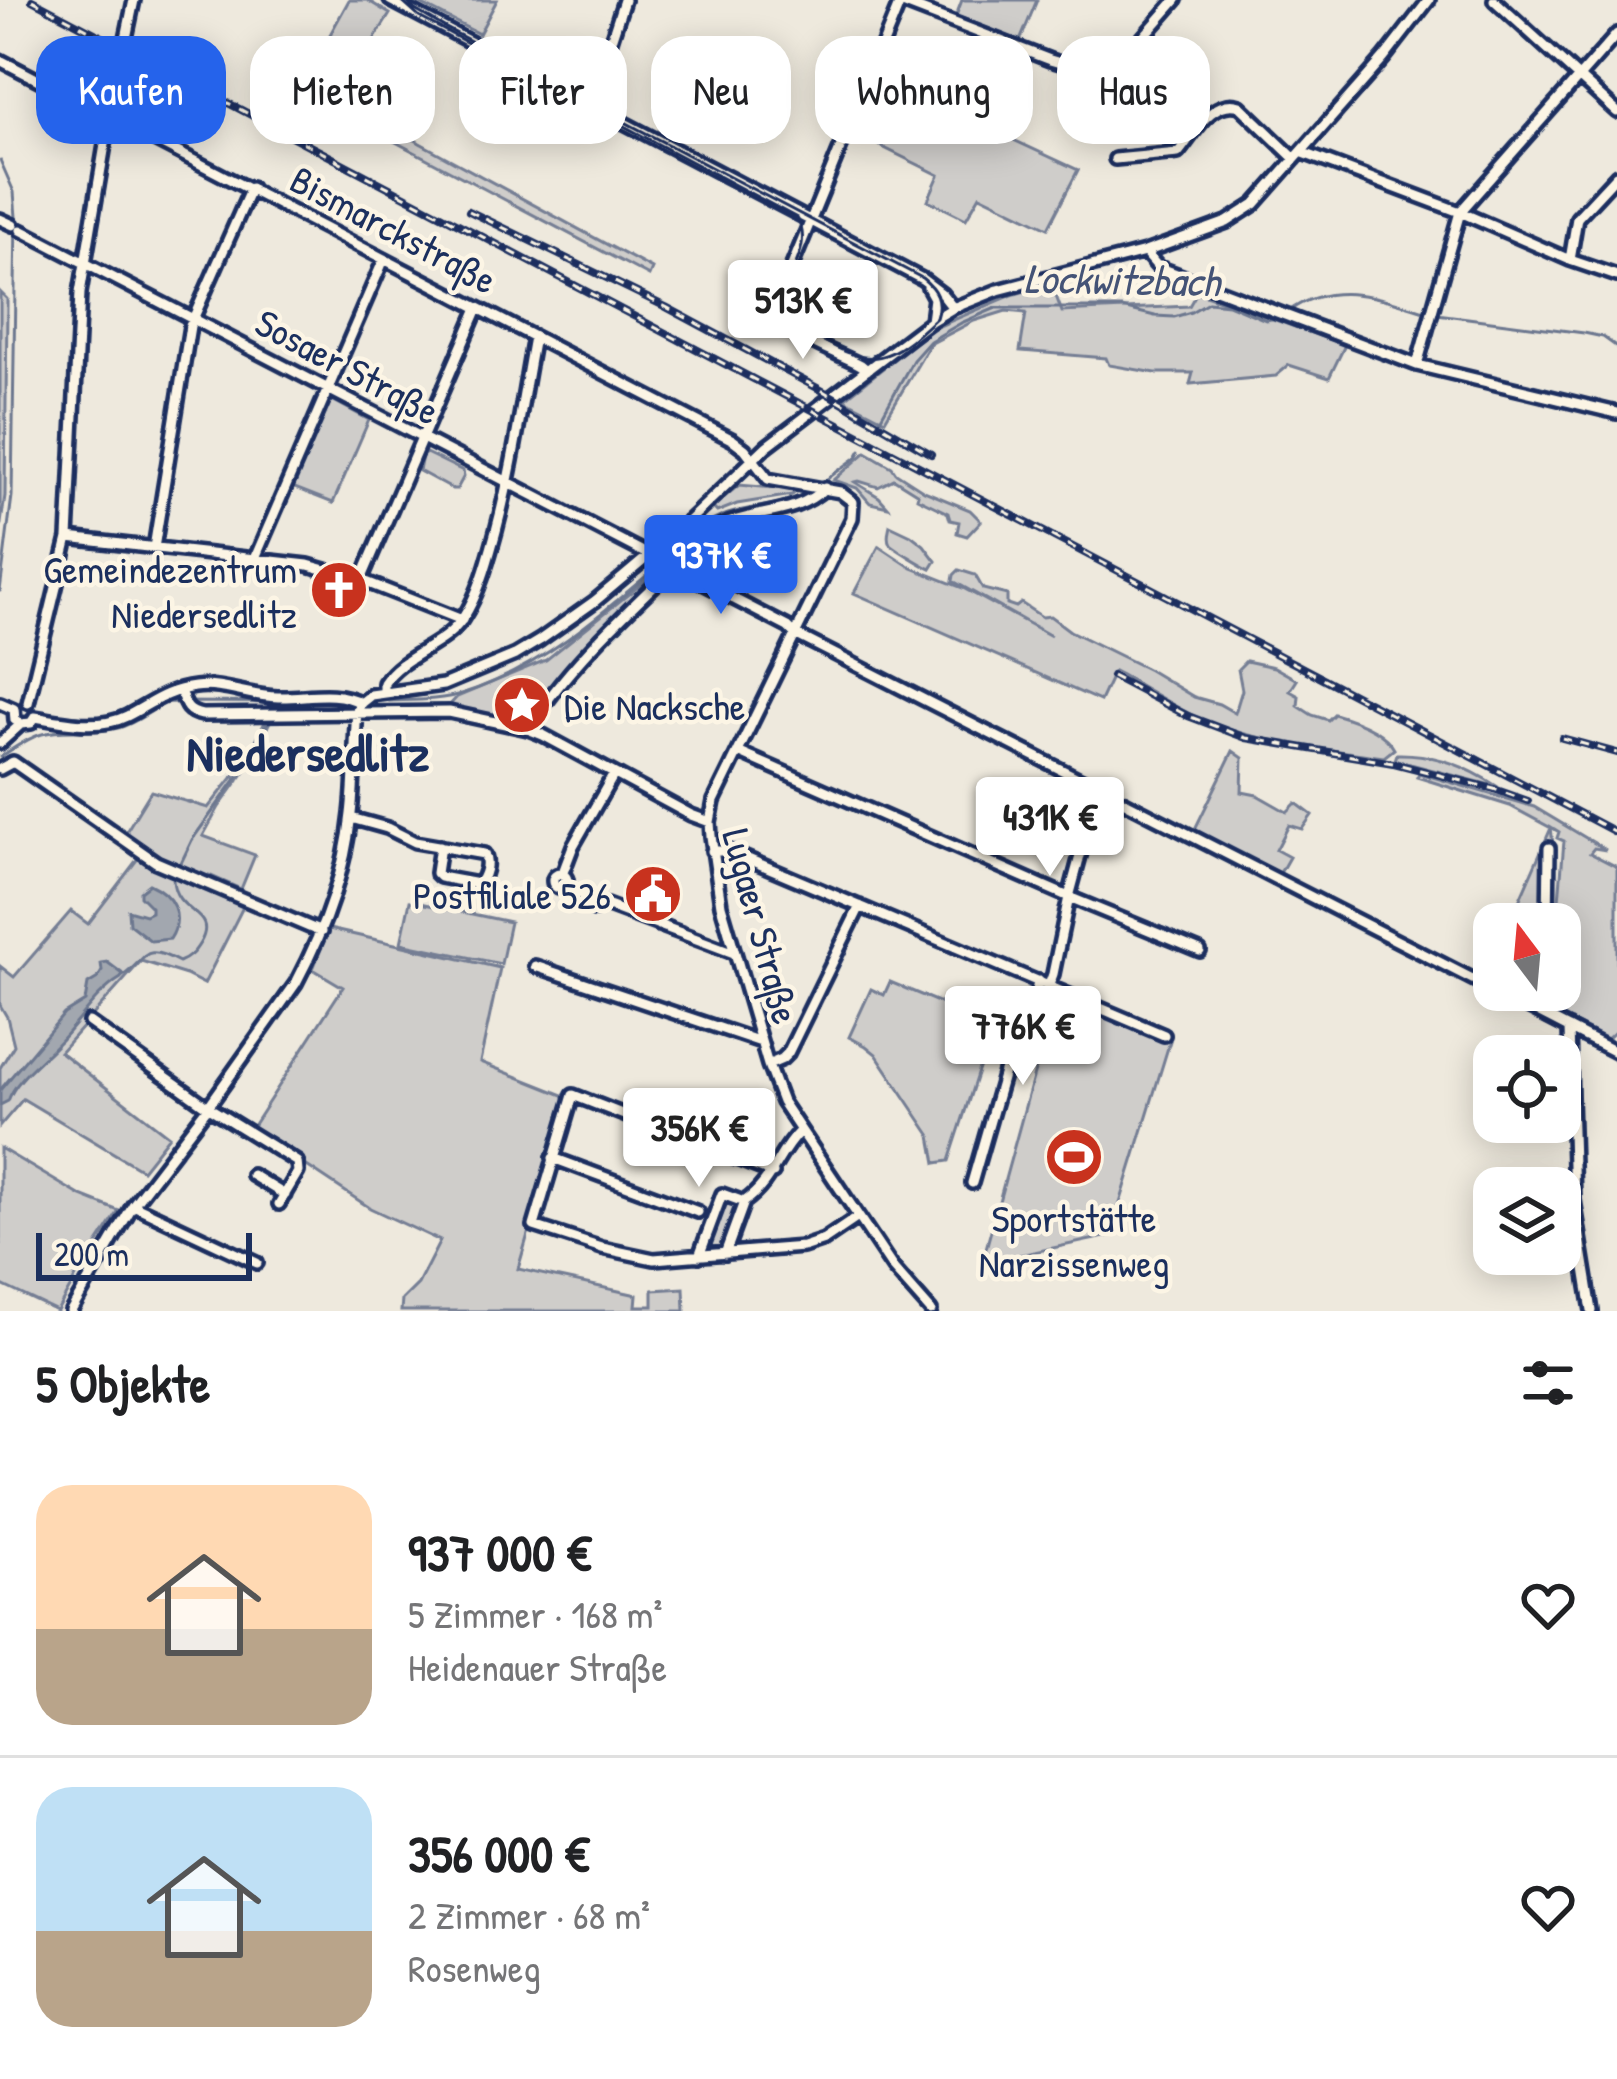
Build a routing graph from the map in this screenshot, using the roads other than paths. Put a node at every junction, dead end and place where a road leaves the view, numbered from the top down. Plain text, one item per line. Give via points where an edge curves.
1 (134, 0) edge
2 (390, 0) edge
3 (624, 0) edge
4 (1176, 0) edge
5 (1429, 0) edge
6 (1494, 0) edge
7 (899, 1) edge
8 (1617, 34) edge
9 (126, 36) edge
10 (459, 36) edge
11 (612, 36) edge
12 (0, 60) edge
13 (1580, 77) junction
14 (36, 78) edge
15 (1617, 112) edge
16 (627, 125) edge
17 (105, 144) edge
18 (166, 144) edge
19 (1298, 155) junction
20 (1115, 159) dead end
21 (1617, 175) edge
22 (251, 188) junction
23 (1460, 212) junction
24 (0, 219) edge
25 (812, 221) junction
26 (1145, 252) junction
27 (384, 259) junction
28 (1570, 260) junction
29 (85, 262) junction
30 (1617, 276) edge
31 (922, 279) junction
32 (957, 306) junction
33 (478, 308) junction
34 (193, 318) junction
35 (931, 321) junction
36 (534, 337) junction
37 (1417, 365) junction
38 (867, 370) junction
39 (327, 388) junction
40 (1617, 413) edge
41 (422, 438) junction
42 (753, 461) junction
43 (508, 484) junction
44 (824, 488) junction
45 (68, 538) junction
46 (154, 548) junction
47 (653, 557) junction
48 (255, 558) junction
49 (671, 566) junction
50 (361, 580) junction
51 (462, 620) junction
52 (795, 634) junction
53 (384, 692) junction
54 (182, 697) junction
55 (0, 703) edge
56 (28, 703) junction
57 (359, 707) junction
58 (14, 709) junction
59 (35, 717) junction
60 (21, 724) junction
61 (528, 729) junction
62 (0, 743) edge
63 (738, 752) junction
64 (0, 769) edge
65 (614, 774) junction
66 (1098, 789) junction
67 (351, 818) junction
68 (710, 822) junction
69 (440, 846) junction
70 (1549, 848) dead end
71 (712, 851) junction
72 (1069, 897) junction
73 (1548, 903) edge
74 (860, 907) junction
75 (321, 932) junction
76 (1200, 950) dead end
77 (734, 953) junction
78 (535, 966) dead end
79 (1473, 979) edge
80 (1044, 983) junction
81 (1537, 1011) edge
82 (1547, 1011) edge
83 (1547, 1016) junction
84 (89, 1022) dead end
85 (1569, 1028) junction
86 (1164, 1035) dead end
87 (761, 1042) junction
88 (1617, 1052) edge
89 (768, 1065) junction
90 (208, 1107) junction
91 (800, 1131) junction
92 (553, 1158) junction
93 (959, 1168) dead end
94 (773, 1173) junction
95 (252, 1175) dead end
96 (744, 1202) junction
97 (133, 1204) junction
98 (706, 1215) junction
99 (858, 1217) junction
100 (724, 1254) junction
101 (699, 1256) junction
102 (257, 1263) dead end
103 (70, 1311) edge
104 (931, 1311) edge
105 (1592, 1311) edge

1 - 9 street
2 - 10 street
3 - 11 street
4 - 7 street via 1125,58 1075,66
5 - 19 street
6 - 13 street
7 - 25 street
8 - 13 street
12 - 14 street, Bismarckstraße
13 - 15 street
13 - 23 street
16 - 25 street
17 - 29 street
18 - 22 street, Bismarckstraße
19 - 20 street via 1232,102 1213,111 1178,153
19 - 23 street
19 - 26 street via 1237,218
21 - 28 street via 1577,218
22 - 27 street, Bismarckstraße
22 - 34 street
23 - 28 street
23 - 37 street
24 - 29 street, Sosaer Straße
25 - 31 street
25 - 38 street via 778,315
26 - 32 street
26 - 37 street via 1158,267
27 - 33 street, Bismarckstraße
27 - 39 street
28 - 30 street
29 - 34 street, Sosaer Straße
29 - 45 street
31 - 32 street via 953,294
31 - 35 street via 934,298
32 - 35 street
33 - 36 street, Bismarckstraße
33 - 41 street
34 - 39 street, Sosaer Straße
34 - 46 street
35 - 38 street
36 - 42 street, Bismarckstraße via 733,440
36 - 43 street
37 - 40 street
38 - 42 street
39 - 41 street, Sosaer Straße
39 - 48 street
41 - 43 street, Sosaer Straße
41 - 50 street
42 - 44 street, Bismarckstraße via 768,479
42 - 47 street
43 - 47 street, Sosaer Straße
43 - 51 street via 486,568
44 - 49 street via 787,509 723,525
44 - 52 street via 849,497 854,513
45 - 46 street
45 - 56 street
46 - 48 street
47 - 49 street, Sosaer Straße
47 - 53 street via 515,655 443,685
48 - 50 street
49 - 52 street, Sosaer Straße
49 - 61 street
50 - 51 street
51 - 53 street via 396,669
52 - 63 street
52 - 66 street, Sosaer Straße
53 - 57 street
54 - 57 street via 207,686 271,697 339,695
54 - 57 street via 202,716
54 - 59 street via 158,697 107,723
55 - 58 street
56 - 58 street
56 - 59 street
57 - 61 street, Lugaer Straße via 449,712
57 - 67 street
58 - 60 street
59 - 60 street
60 - 62 street
61 - 65 street, Lugaer Straße
63 - 68 street
63 - 72 street
64 - 75 street via 14,762 156,862
65 - 68 street, Lugaer Straße
65 - 77 street via 562,881 595,906
66 - 72 street
66 - 79 street, Sosaer Straße
67 - 69 street
67 - 75 street
68 - 71 street, Lugaer Straße
69 - 69 street via 484,854 483,880 440,878
70 - 73 street
71 - 74 street via 729,851
71 - 77 street, Lugaer Straße
72 - 76 street
72 - 80 street via 1053,974
74 - 80 street
74 - 89 street via 788,1053
75 - 90 street via 296,982
77 - 87 street, Lugaer Straße
78 - 87 street
80 - 86 street
80 - 93 street via 1010,1051 973,1178
81 - 83 street, Sosaer Straße
82 - 83 street
83 - 85 street, Sosaer Straße
84 - 90 street
85 - 88 street, Sosaer Straße
85 - 105 street via 1574,1200
87 - 89 street, Lugaer Straße
89 - 91 street, Lugaer Straße
90 - 95 street via 297,1162 282,1200
90 - 97 street
91 - 94 street
91 - 99 street, Lugaer Straße
92 - 94 street via 573,1095
92 - 98 street
92 - 101 street via 533,1226 654,1259
94 - 96 street
96 - 98 street via 722,1194
96 - 100 street
97 - 102 street
97 - 103 street
98 - 101 street
99 - 100 street via 814,1244
99 - 104 street, Lugaer Straße
100 - 101 street

